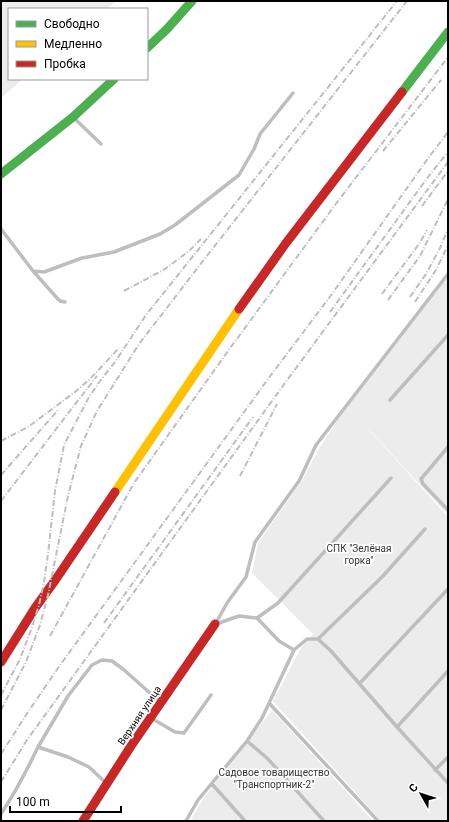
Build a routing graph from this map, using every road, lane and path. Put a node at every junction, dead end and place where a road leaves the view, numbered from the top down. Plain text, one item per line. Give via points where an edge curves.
1 (192, 1) edge
2 (448, 32) edge
3 (148, 47) edge
4 (113, 80) edge
5 (293, 93) dead end
6 (73, 117) junction
7 (101, 144) dead end
8 (1, 174) edge
9 (1, 229) edge
10 (33, 271) junction
11 (448, 274) edge
12 (65, 302) dead end
13 (448, 335) edge
14 (390, 400) dead end
15 (448, 447) edge
16 (391, 478) dead end
17 (448, 510) edge
18 (425, 529) dead end
19 (448, 589) edge
20 (257, 618) junction
21 (216, 624) junction
22 (318, 639) junction
23 (294, 650) junction
24 (1, 662) edge
25 (448, 671) edge
26 (360, 683) junction
27 (211, 695) dead end
28 (160, 703) junction
29 (269, 703) junction
30 (150, 718) junction
31 (397, 727) junction
32 (247, 740) junction
33 (38, 747) junction
34 (448, 756) edge
35 (436, 770) junction
36 (106, 783) junction
37 (212, 784) junction
38 (448, 784) edge
39 (1, 814) edge
40 (83, 821) edge
41 (186, 821) edge
42 (245, 821) edge
43 (324, 821) edge
44 (378, 821) edge

1 - 3 main road
2 - 24 main road via 286,243 234,316 34,608
4 - 6 main road
5 - 10 lane via 260,134 239,175 175,225 160,234 114,252 82,258 44,272
6 - 7 lane
6 - 8 main road
9 - 10 lane
10 - 12 lane via 60,301
11 - 21 lane via 316,445 299,481 255,542 246,576
13 - 14 lane
15 - 17 lane via 421,479
16 - 20 lane via 278,603
18 - 22 lane via 383,576
19 - 26 lane
20 - 21 lane via 239,616
20 - 23 lane via 279,641
21 - 28 main road, Верхняя улица
22 - 23 lane via 307,640
22 - 26 lane
23 - 29 lane
25 - 31 lane
26 - 31 lane
27 - 30 lane via 184,733 175,732
28 - 30 main road, Верхняя улица
28 - 33 lane via 123,669 112,662 102,660 92,665 68,696
29 - 32 lane
29 - 44 lane
30 - 36 main road, Верхняя улица
31 - 35 lane
32 - 37 lane
32 - 43 lane via 267,758
33 - 36 lane via 89,767
33 - 39 lane
34 - 35 lane
35 - 38 lane
36 - 40 main road, Верхняя улица
37 - 41 lane via 198,800
37 - 42 lane

